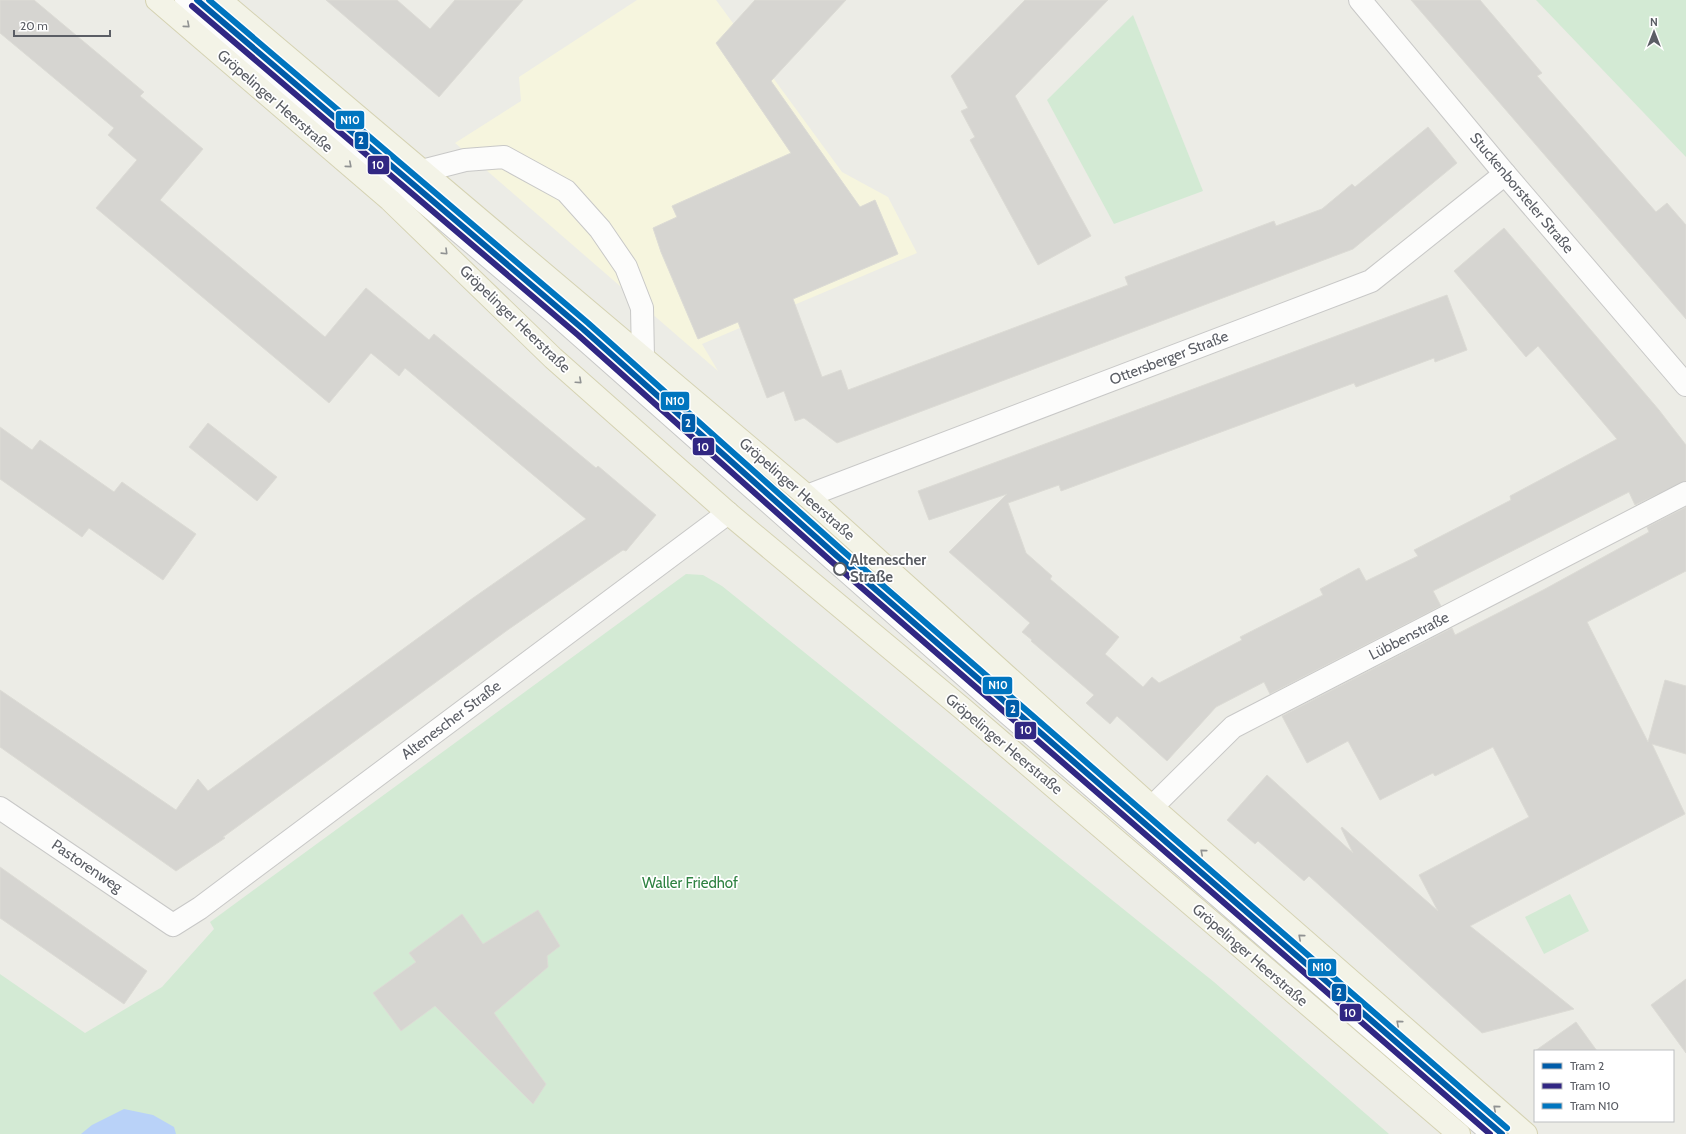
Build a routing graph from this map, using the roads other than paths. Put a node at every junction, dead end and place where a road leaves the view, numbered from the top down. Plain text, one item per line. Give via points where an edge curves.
1 (157, 0) edge
2 (186, 0) edge
3 (220, 0) edge
4 (1360, 0) edge
5 (422, 171) junction
6 (1505, 174) junction
7 (643, 358) junction
8 (1686, 385) edge
9 (1686, 493) edge
10 (807, 496) junction
11 (728, 513) junction
12 (1152, 807) junction
13 (0, 808) edge
14 (173, 925) joint
15 (1459, 1134) edge
16 (1493, 1134) edge
17 (1526, 1134) edge

1 -> 11 main road, Gröpelinger Heerstraße via 390,200 553,358
2 - 16 street via 562,319 982,691
3 - 5 main road, Gröpelinger Heerstraße
4 - 6 street, Stuckenborsteler Straße
5 - 7 main road, Gröpelinger Heerstraße
5 - 7 street via 465,160 504,157 566,191 600,229 626,267 642,308
6 - 8 street, Stuckenborsteler Straße
6 - 10 street, Ottersberger Straße via 1371,282
7 - 10 main road, Gröpelinger Heerstraße
9 - 12 street, Lübbenstraße via 1232,727
10 - 12 main road, Gröpelinger Heerstraße
11 - 14 street, Altenescher Straße via 200,908
11 - 15 main road, Gröpelinger Heerstraße via 963,709
17 -> 12 main road, Gröpelinger Heerstraße
13 - 14 street, Pastorenweg

